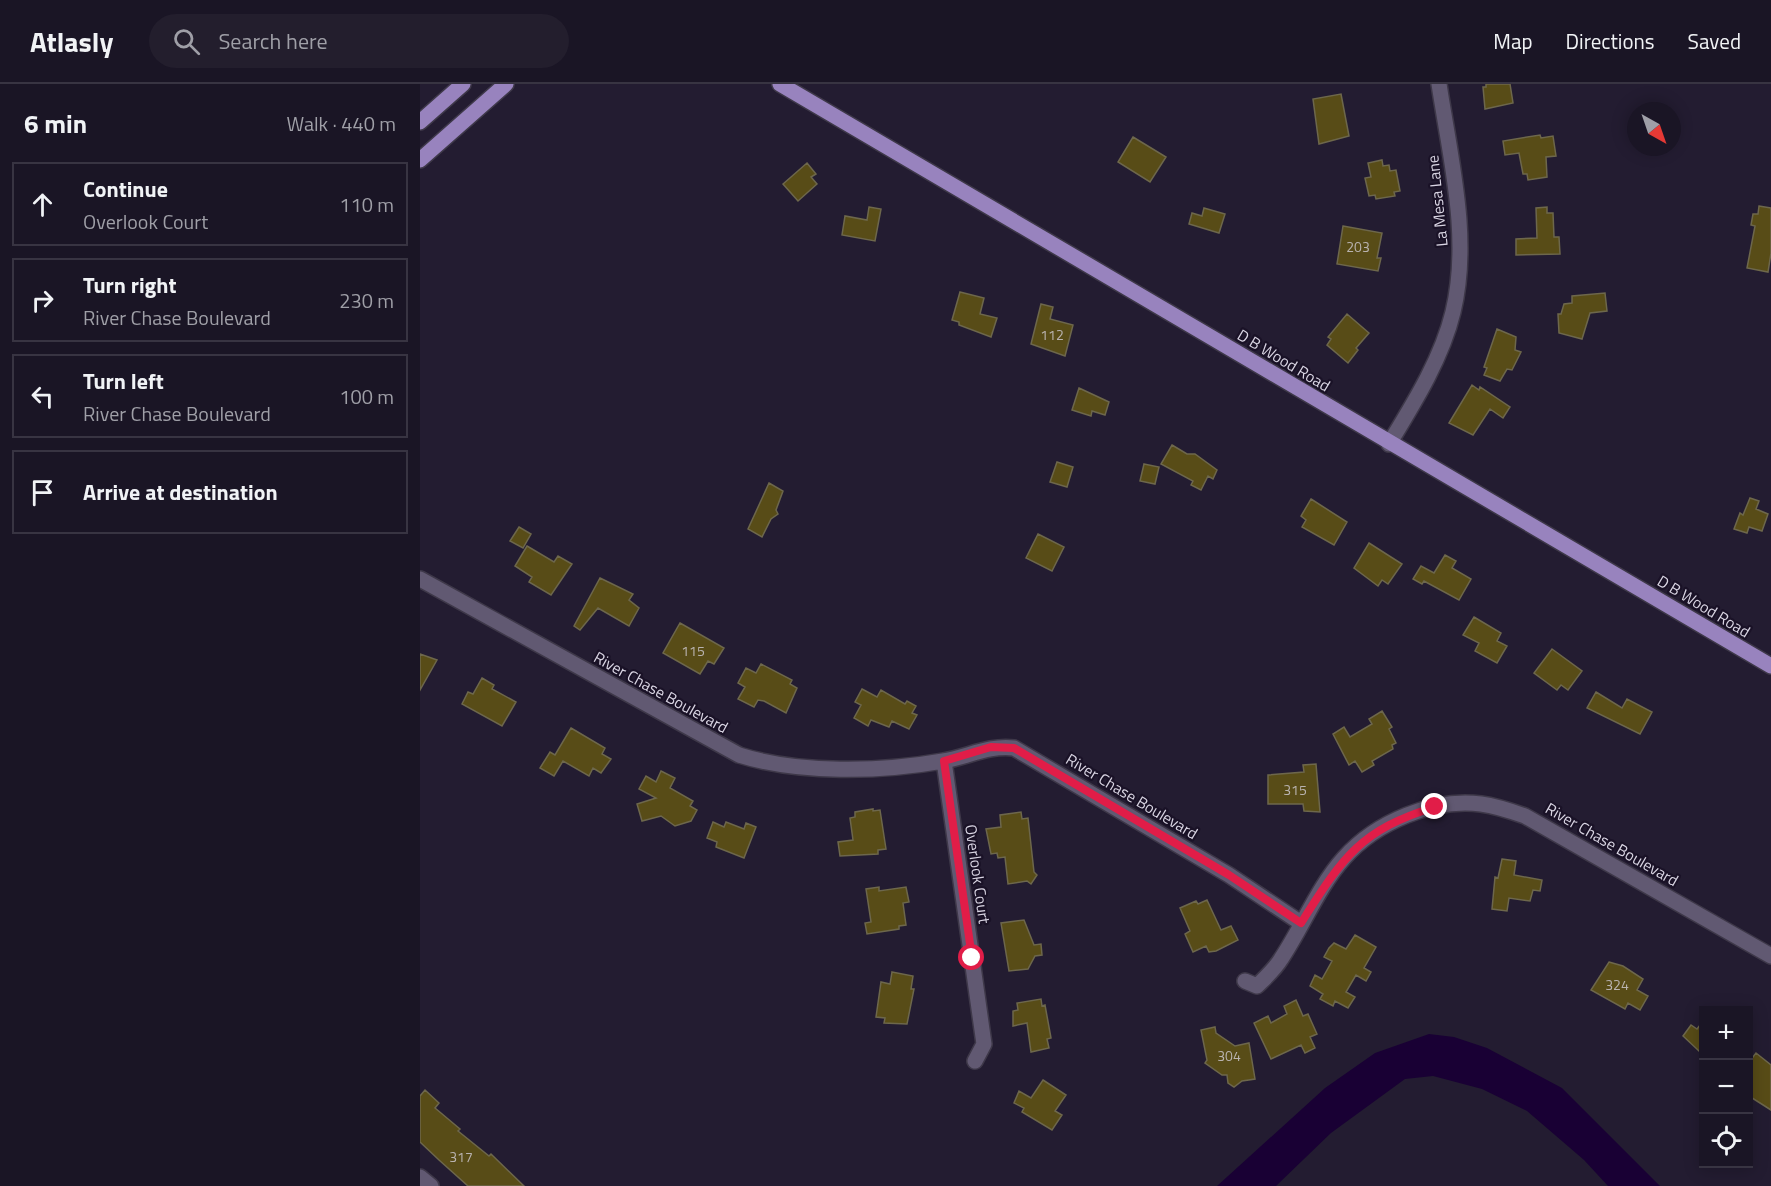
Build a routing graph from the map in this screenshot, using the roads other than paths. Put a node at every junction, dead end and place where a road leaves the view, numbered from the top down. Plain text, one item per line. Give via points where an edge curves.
1 (463, 84) edge
2 (506, 84) edge
3 (780, 84) edge
4 (1439, 84) edge
5 (420, 122) edge
6 (420, 160) edge
7 (1389, 444) junction
8 (420, 579) edge
9 (1771, 666) edge
10 (944, 761) junction
11 (1301, 923) junction
12 (1771, 956) edge
13 (1245, 981) dead end
14 (975, 1061) dead end
15 (420, 1177) edge
16 (431, 1186) edge

1 - 5 main road
2 - 6 main road
3 - 7 main road, D B Wood Road
4 - 7 street, La Mesa Lane via 1460,230 1456,297 1440,349
7 - 9 main road, D B Wood Road
8 - 10 street, River Chase Boulevard via 739,756 799,768
10 - 11 street, River Chase Boulevard via 1002,747 1014,748
10 - 14 street, Overlook Court via 984,1044
11 - 12 street, River Chase Boulevard via 1344,857 1377,830 1435,807 1480,804 1525,816 1556,831
11 - 13 street via 1280,961 1257,987
15 - 16 street

